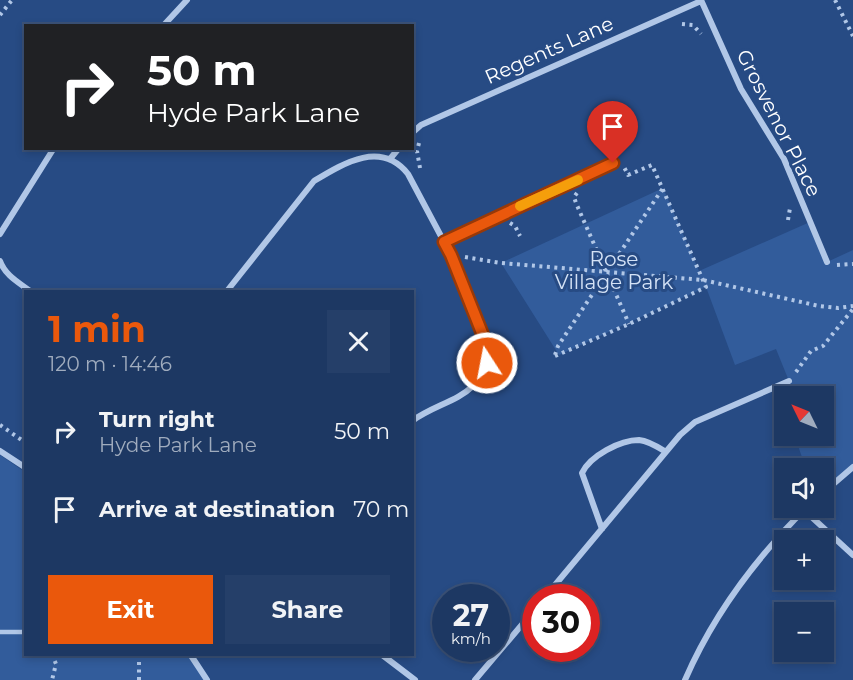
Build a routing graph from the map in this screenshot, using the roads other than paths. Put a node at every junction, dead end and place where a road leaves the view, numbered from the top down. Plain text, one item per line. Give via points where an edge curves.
1 (187, 0) edge
2 (701, 1) edge
3 (165, 24) edge
4 (414, 131) edge
5 (53, 150) edge
6 (397, 150) edge
7 (390, 159) junction
8 (613, 163) dead end
9 (0, 234) edge
10 (444, 242) junction
11 (0, 261) edge
12 (827, 262) dead end
13 (29, 290) edge
14 (228, 290) edge
15 (789, 381) road end
16 (414, 420) edge
17 (0, 451) edge
18 (666, 452) junction
19 (24, 467) edge
20 (853, 467) edge
21 (834, 483) edge
22 (797, 518) edge
23 (816, 518) edge
24 (602, 529) junction
25 (853, 555) edge
26 (556, 584) edge
27 (522, 625) edge
28 (0, 632) edge
29 (24, 632) edge
30 (191, 656) edge
31 (384, 656) edge
32 (207, 680) edge
33 (415, 680) edge
34 (475, 680) edge
35 (685, 680) edge

1 - 3 street
2 - 4 street, Regents Lane
2 - 12 street, Grosvenor Place via 741,89 784,159
5 - 9 street
6 - 7 street
7 - 10 street via 408,174
7 - 14 street via 370,156 314,182
8 - 10 street
10 - 16 street via 488,348 487,363 481,376 456,399
11 - 13 street via 10,276
15 - 18 street via 695,422
17 - 19 street
18 - 24 street
18 - 24 street via 640,440 627,442 586,465 582,473 584,483
20 - 21 street
22 - 35 street via 726,605
23 - 25 street
24 - 26 street
27 - 34 street
28 - 29 lane
30 - 32 street
31 - 33 street

